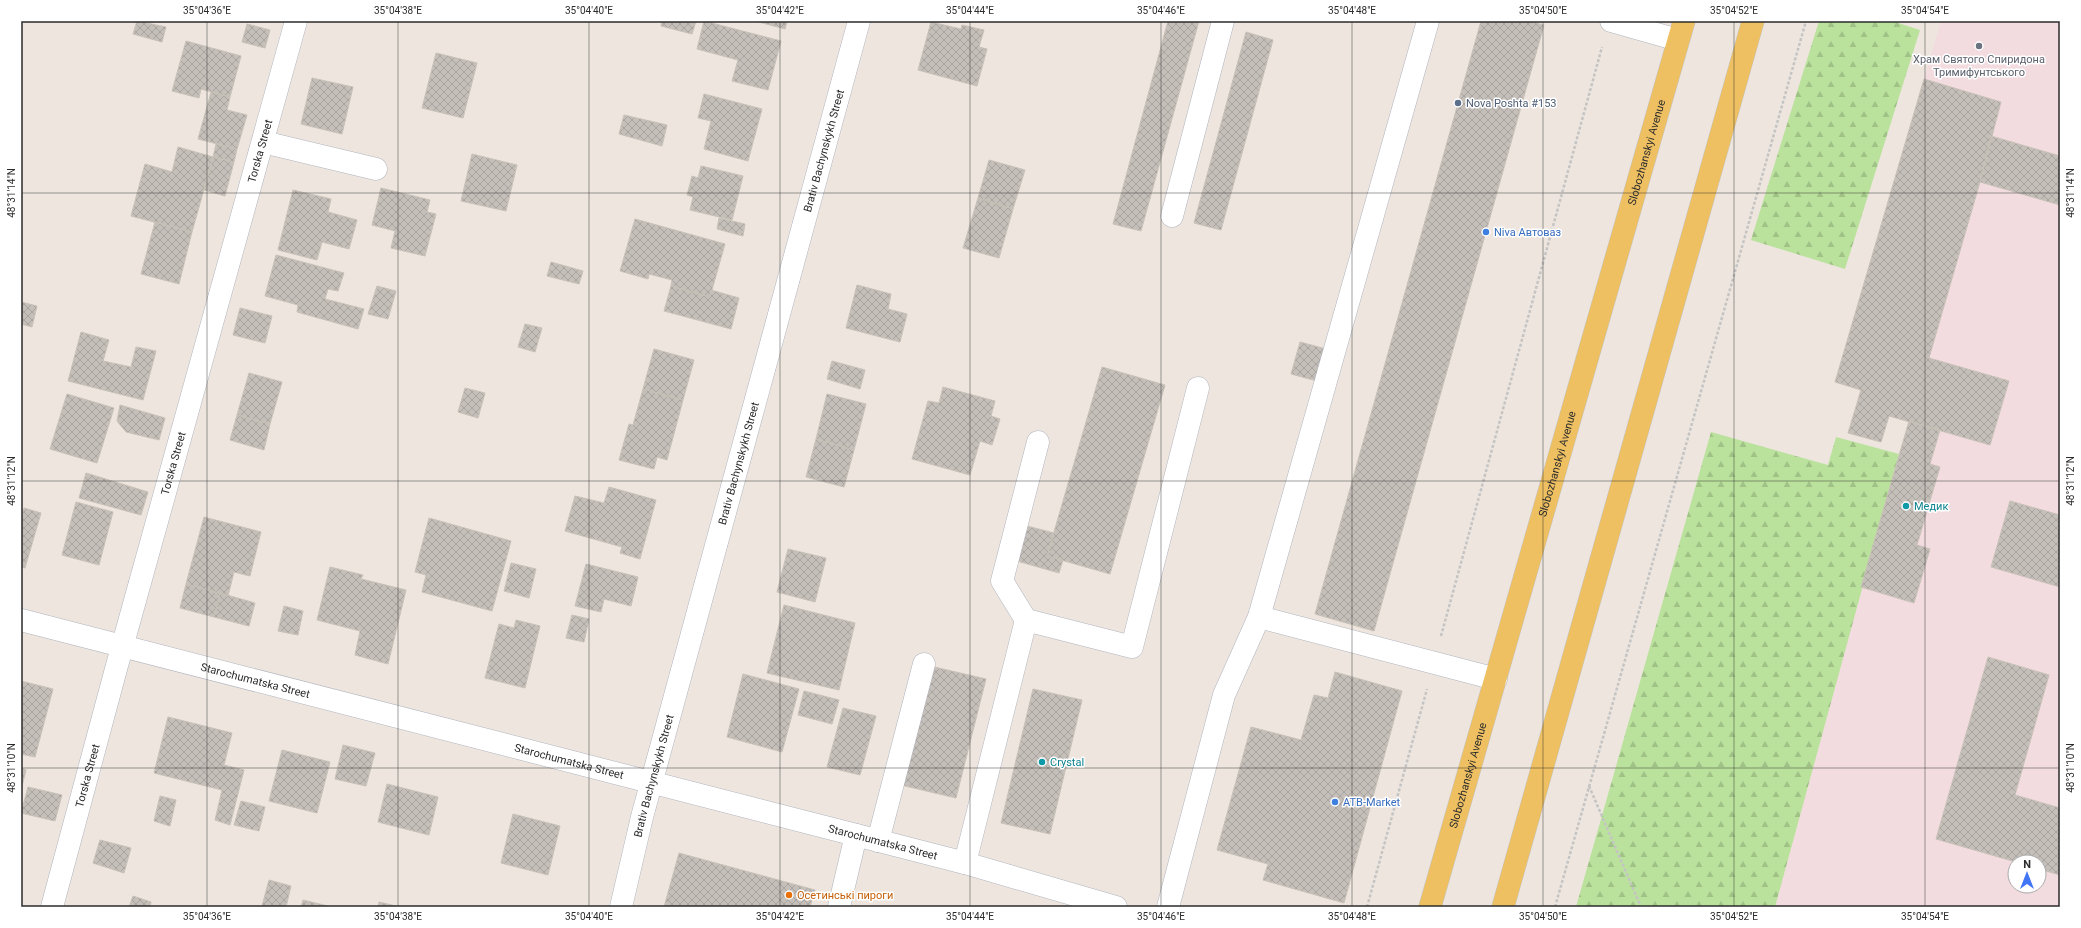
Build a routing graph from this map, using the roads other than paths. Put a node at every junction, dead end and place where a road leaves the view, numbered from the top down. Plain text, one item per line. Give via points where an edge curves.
1 (296, 21) edge
2 (859, 21) edge
3 (1223, 21) edge
4 (1428, 21) edge
5 (1611, 21) edge
6 (1753, 21) edge
7 (1681, 31) edge
8 (262, 142) junction
9 (376, 169) dead end
10 (1172, 216) dead end
11 (1198, 388) dead end
12 (1038, 442) dead end
13 (1259, 617) junction
14 (21, 620) edge
15 (1026, 620) junction
16 (122, 647) junction
17 (924, 664) dead end
18 (1496, 679) junction
19 (651, 782) junction
20 (856, 835) junction
21 (878, 841) junction
22 (965, 863) junction
23 (52, 907) edge
24 (621, 907) edge
25 (839, 907) edge
26 (1116, 907) edge
27 (1168, 907) edge
28 (1430, 907) edge
29 (1503, 907) edge

1 - 8 street, Torska Street
2 - 19 street, Brativ Bachynskykh Street
3 - 10 street
4 - 13 street
5 - 7 street
6 - 29 main road
7 - 18 main road, Slobozhanskyi Avenue
8 - 9 street
8 - 16 street, Torska Street
11 - 15 street via 1132,647
12 - 15 street via 1002,580
13 - 18 street
13 - 27 street via 1224,695
14 - 16 street, Starochumatska Street
15 - 22 street
16 - 19 street, Starochumatska Street
16 - 23 street, Torska Street
17 - 21 street
18 - 28 main road, Slobozhanskyi Avenue
19 - 20 street, Starochumatska Street
19 - 24 street, Brativ Bachynskykh Street
20 - 21 street, Starochumatska Street
20 - 25 street
21 - 22 street, Starochumatska Street
22 - 26 street, Starochumatska Street

